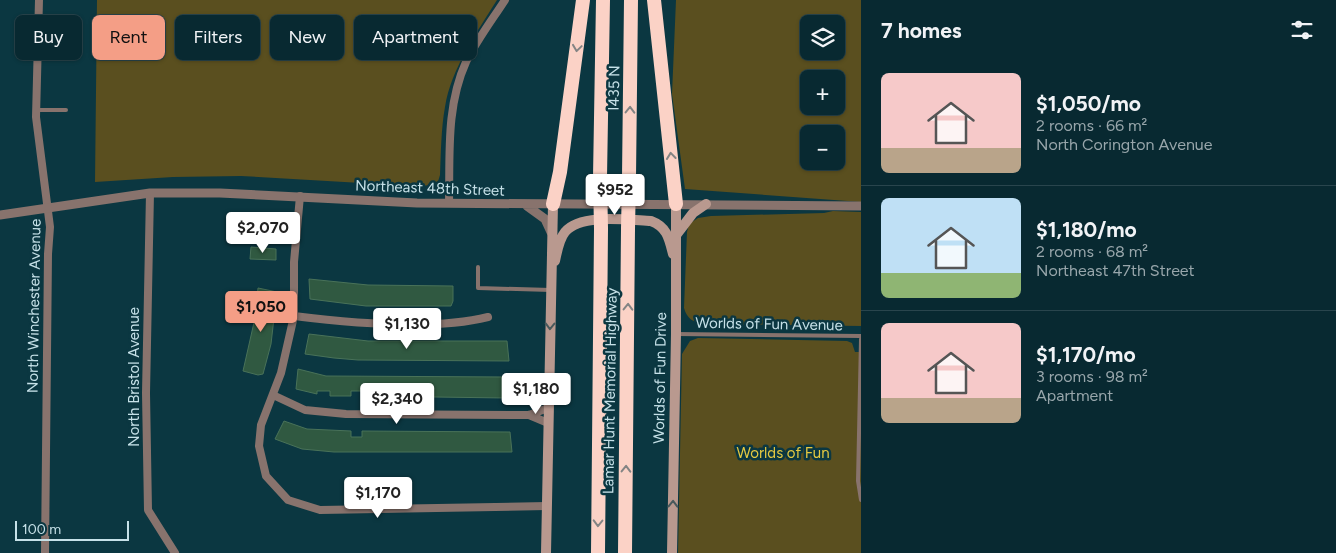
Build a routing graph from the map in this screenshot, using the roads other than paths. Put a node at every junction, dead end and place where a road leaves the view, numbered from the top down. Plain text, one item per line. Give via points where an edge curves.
1 (39, 0) edge
2 (505, 0) edge
3 (584, 0) edge
4 (603, 0) edge
5 (631, 0) edge
6 (654, 0) edge
7 (36, 110) junction
8 (66, 110) dead end
9 (150, 193) junction
10 (300, 196) junction
11 (449, 203) junction
12 (524, 204) junction
13 (553, 204) junction
14 (676, 204) junction
15 (706, 204) junction
16 (48, 206) junction
17 (861, 206) edge
18 (0, 215) edge
19 (628, 229) joint
20 (551, 232) junction
21 (676, 235) junction
22 (478, 267) dead end
23 (677, 269) junction
24 (551, 278) junction
25 (551, 290) junction
26 (294, 316) junction
27 (488, 317) dead end
28 (676, 334) junction
29 (861, 338) edge
30 (273, 395) junction
31 (548, 408) junction
32 (529, 415) junction
33 (548, 423) junction
34 (861, 500) edge
35 (547, 506) junction
36 (45, 553) edge
37 (175, 553) edge
38 (546, 553) edge
39 (598, 553) edge
40 (625, 553) edge
41 (672, 553) edge

1 - 7 street, North Winchester Avenue
2 - 11 street via 475,46 459,82 450,120
3 -> 13 highway
4 -> 39 highway, Lamar Hunt Memorial Highway, bridge
19 -> 5 highway, I435 N, bridge
14 -> 6 highway
7 - 8 lane
7 - 16 street, North Winchester Avenue
9 - 10 street, Northeast 48th Street
9 - 16 street, Northeast 48th Street
9 - 37 street, North Bristol Avenue via 146,392 148,510
10 - 11 street, Northeast 48th Street
10 - 26 street via 294,262
11 - 12 street, Northeast 48th Street
12 - 13 street, Northeast 48th Street
12 - 20 street via 545,218
13 - 14 street, Northeast 48th Street
13 - 20 main road
14 - 15 street, Northeast 48th Street
14 - 21 main road, Worlds of Fun Drive
15 - 17 street, Northeast 48th Street
15 - 21 main road via 693,213
16 - 18 street, Northeast 48th Street
16 - 36 street, North Winchester Avenue
40 -> 19 highway, Lamar Hunt Memorial Highway
20 - 24 main road
21 - 23 main road, Worlds of Fun Drive
22 - 25 lane via 478,288
23 - 24 main road via 669,238 659,224 651,221 588,220 572,224 564,233
23 - 28 main road, Worlds of Fun Drive
24 - 25 main road
25 -> 31 main road
26 - 27 street via 368,323 464,323
26 - 30 street
28 - 29 lane, Worlds of Fun Avenue
41 -> 28 main road, Worlds of Fun Drive
29 - 34 lane via 858,481
30 - 32 street via 305,410 346,414
30 - 35 street via 261,425 259,446 266,476 288,500 320,510
31 - 32 street
31 - 33 main road
32 - 33 street
33 - 35 main road
35 - 38 main road

